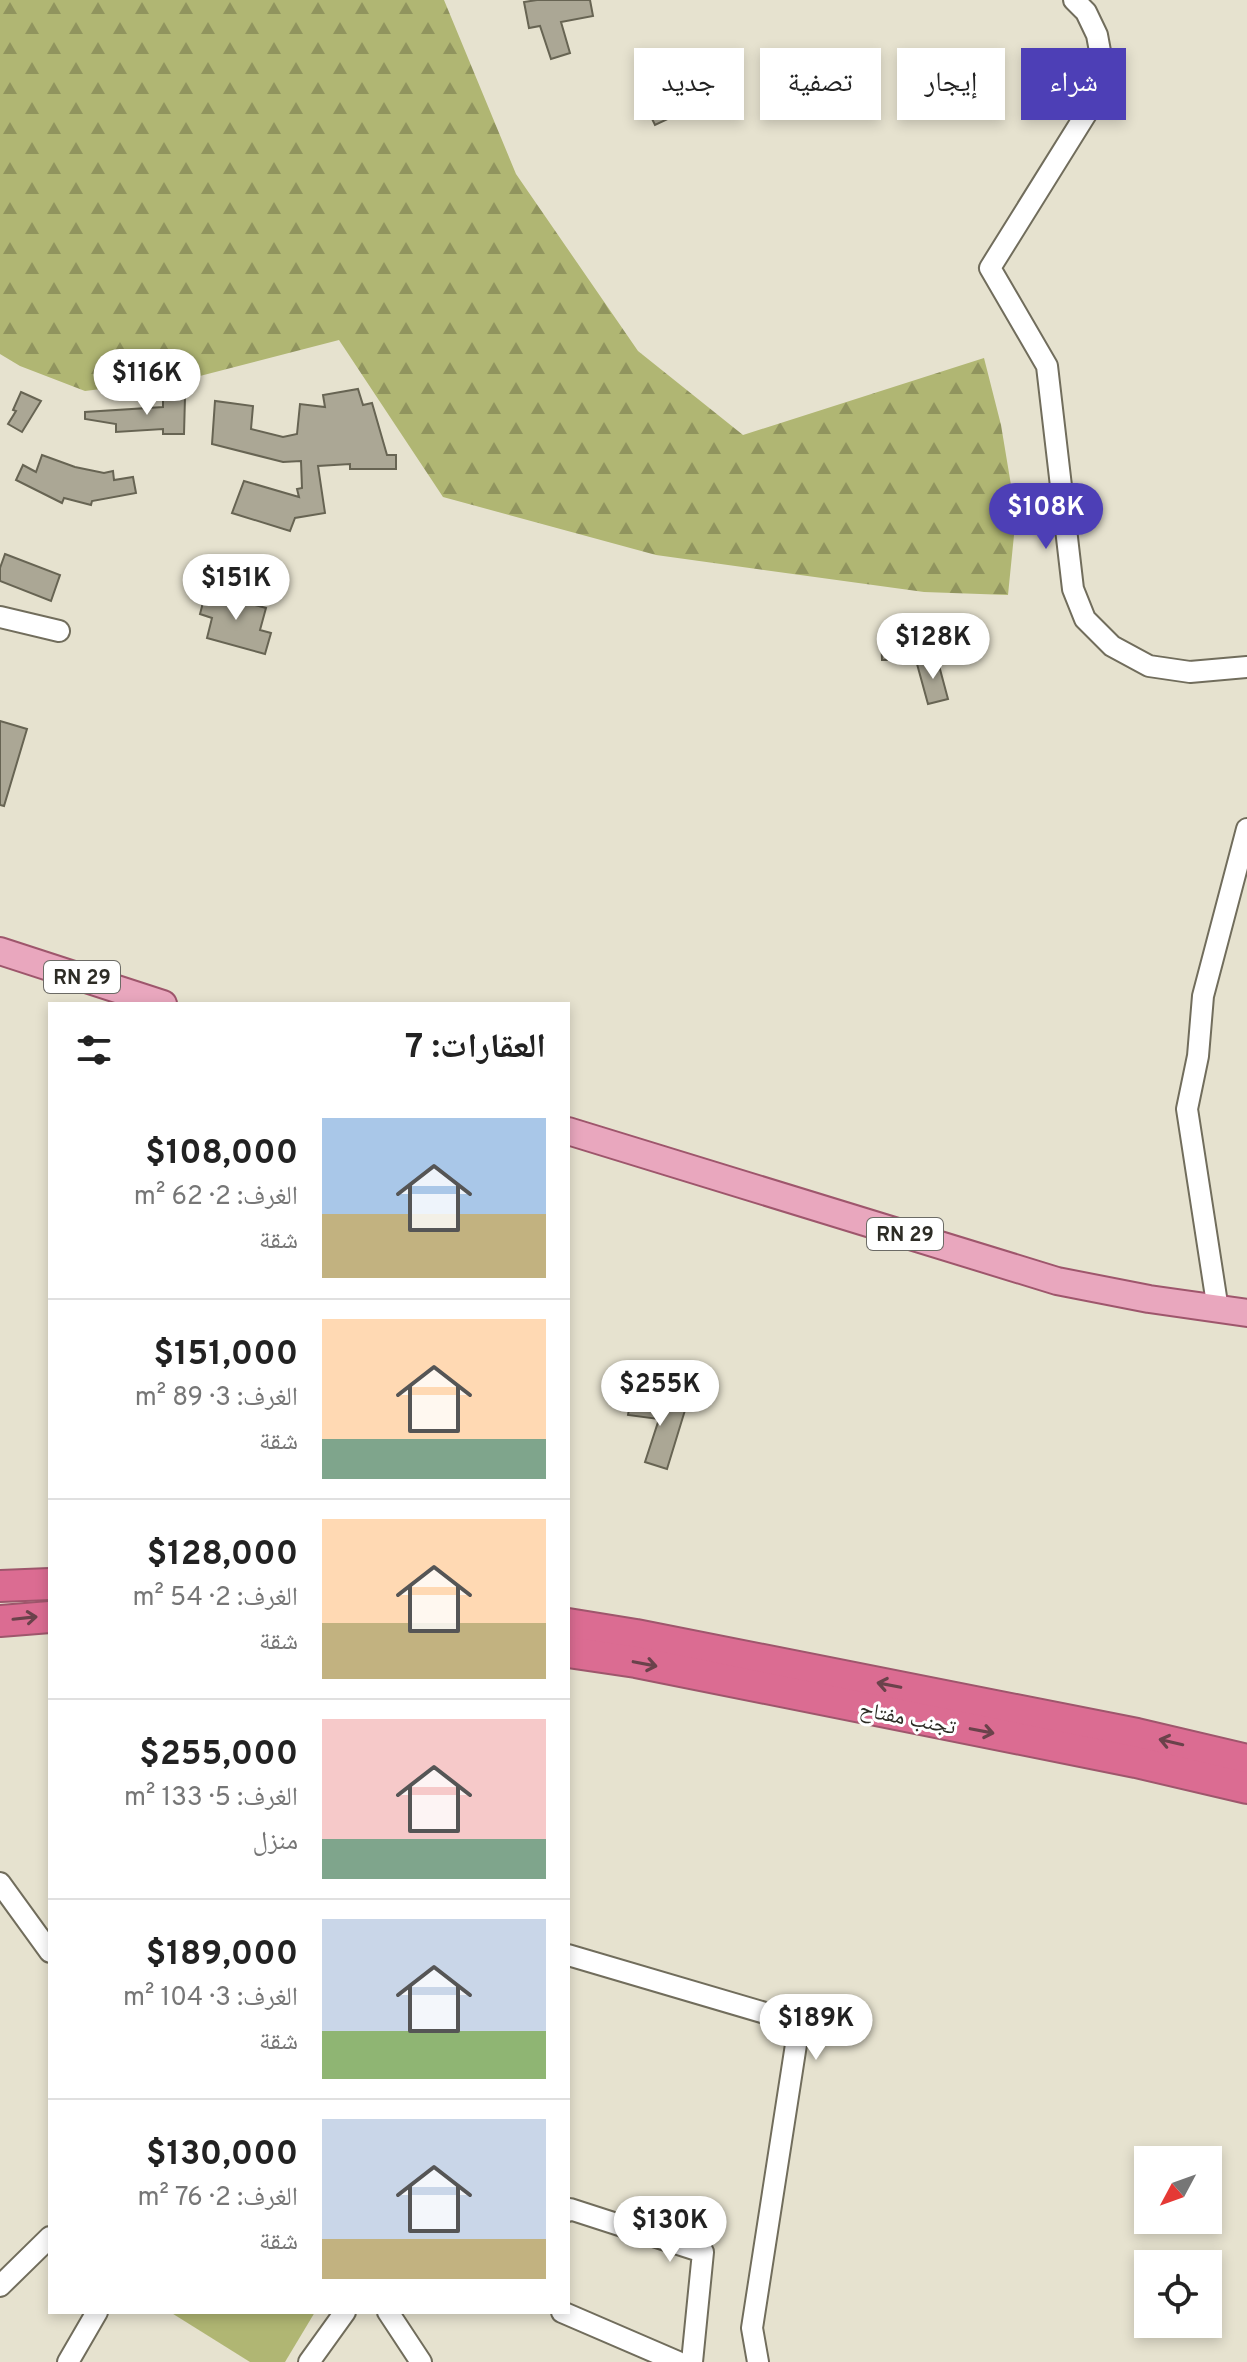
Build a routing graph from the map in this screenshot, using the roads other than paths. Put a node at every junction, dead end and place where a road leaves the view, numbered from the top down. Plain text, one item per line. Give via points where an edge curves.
1 (1074, 0) edge
2 (0, 617) edge
3 (59, 631) dead end
4 (1247, 667) edge
5 (1247, 829) edge
6 (0, 951) edge
7 (157, 1002) edge
8 (570, 1132) edge
9 (1218, 1310) junction
10 (1247, 1313) edge
11 (48, 1584) edge
12 (0, 1586) edge
13 (48, 1617) edge
14 (0, 1621) edge
15 (570, 1624) edge
16 (570, 1652) edge
17 (1247, 1760) edge
18 (1247, 1788) edge
19 (3, 1892) edge
20 (48, 1949) edge
21 (570, 1956) edge
22 (570, 2209) edge
23 (48, 2239) edge
24 (0, 2286) edge
25 (96, 2314) edge
26 (344, 2314) edge
27 (389, 2314) edge
28 (567, 2314) edge
29 (420, 2361) edge
30 (68, 2362) edge
31 (309, 2362) edge
32 (678, 2362) edge
33 (692, 2362) edge
34 (758, 2362) edge

1 - 4 street via 1097,35 1102,62 1091,106 990,268 1047,366 1073,589 1085,619 1112,646 1149,666 1190,672
2 - 3 street
5 - 9 street via 1203,996 1187,1109
6 - 7 main road, RN 29
8 - 9 main road, RN 29 via 1057,1281
9 - 10 main road, RN 29
11 - 12 highway
14 -> 13 highway
17 -> 15 highway, تجنب مفتاح
16 -> 18 highway, تجنب مفتاح
19 - 20 street
21 - 34 street via 772,2015 789,2023 797,2038 752,2328
22 - 33 street via 703,2252
23 - 24 street
25 - 30 street
26 - 31 street
27 - 29 street
28 - 32 street

